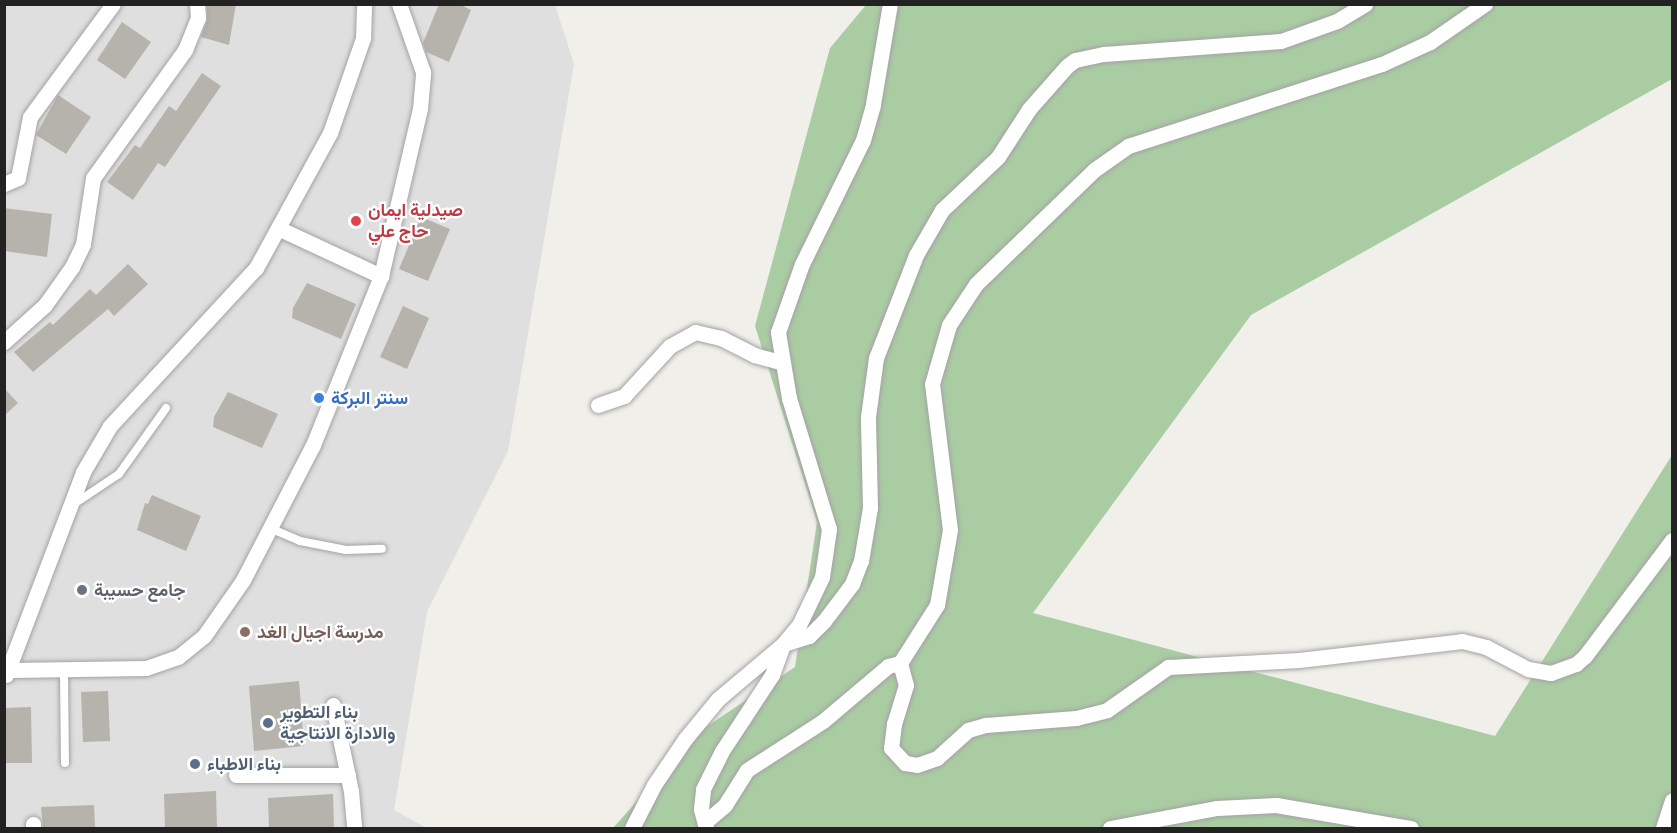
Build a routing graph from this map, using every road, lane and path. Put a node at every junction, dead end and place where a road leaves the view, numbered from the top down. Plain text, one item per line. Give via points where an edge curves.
1 (113, 4) edge
2 (197, 4) edge
3 (364, 4) edge
4 (399, 4) edge
5 (890, 4) edge
6 (1365, 4) edge
7 (1485, 4) edge
8 (4, 184) edge
9 (278, 228) junction
10 (381, 276) junction
11 (4, 342) edge
12 (780, 362) junction
13 (598, 405) dead end
14 (166, 408) dead end
15 (74, 504) junction
16 (272, 528) junction
17 (1672, 540) edge
18 (382, 549) dead end
19 (783, 644) junction
20 (900, 663) junction
21 (64, 672) junction
22 (8, 673) edge
23 (333, 705) dead end
24 (65, 763) dead end
25 (236, 775) dead end
26 (348, 775) junction
27 (1672, 800) edge
28 (706, 825) edge
29 (354, 828) edge
30 (632, 828) edge
31 (1110, 828) edge
32 (1411, 828) edge
33 (1663, 828) edge

1 - 8 street via 30,117 18,178
2 - 11 street via 198,18 185,50 93,178 83,244 72,267 45,305
3 - 9 street via 363,38 330,133
4 - 10 street via 423,72 422,91
5 - 12 street via 870,118 787,297 778,332
6 - 19 street via 1337,21 1281,41 1104,54 1075,60 1059,74 1029,109 998,157 942,210 916,255 876,358 868,417 870,507 861,561 852,584 824,621 809,636
7 - 20 street via 1430,42 1382,64 1128,146 1094,170 976,284 949,325 932,384 951,530 943,587 927,624
9 - 10 street
9 - 15 street via 256,268 110,426 83,472
10 - 16 street via 313,445
12 - 13 street via 695,332 670,346 624,396
12 - 19 street via 830,542 813,598 799,625
14 - 15 lane via 119,474
15 - 22 street
16 - 18 lane via 300,541 346,550
16 - 21 street via 243,580 204,636 178,657 146,668
17 - 20 street via 1585,656 1576,664 1551,673 1528,669 1486,647 1462,641 1299,660 1168,667 1107,710 1076,718 977,727 958,736 937,758 917,765 905,764 891,748 906,685
19 - 28 street via 772,675 722,751 703,789 701,809
19 - 30 street via 703,715 659,777
20 - 28 street via 883,670 823,721 747,770
21 - 22 street
21 - 24 lane
23 - 26 street
25 - 26 street
26 - 29 street
27 - 33 street
31 - 32 street via 1217,808 1276,805

